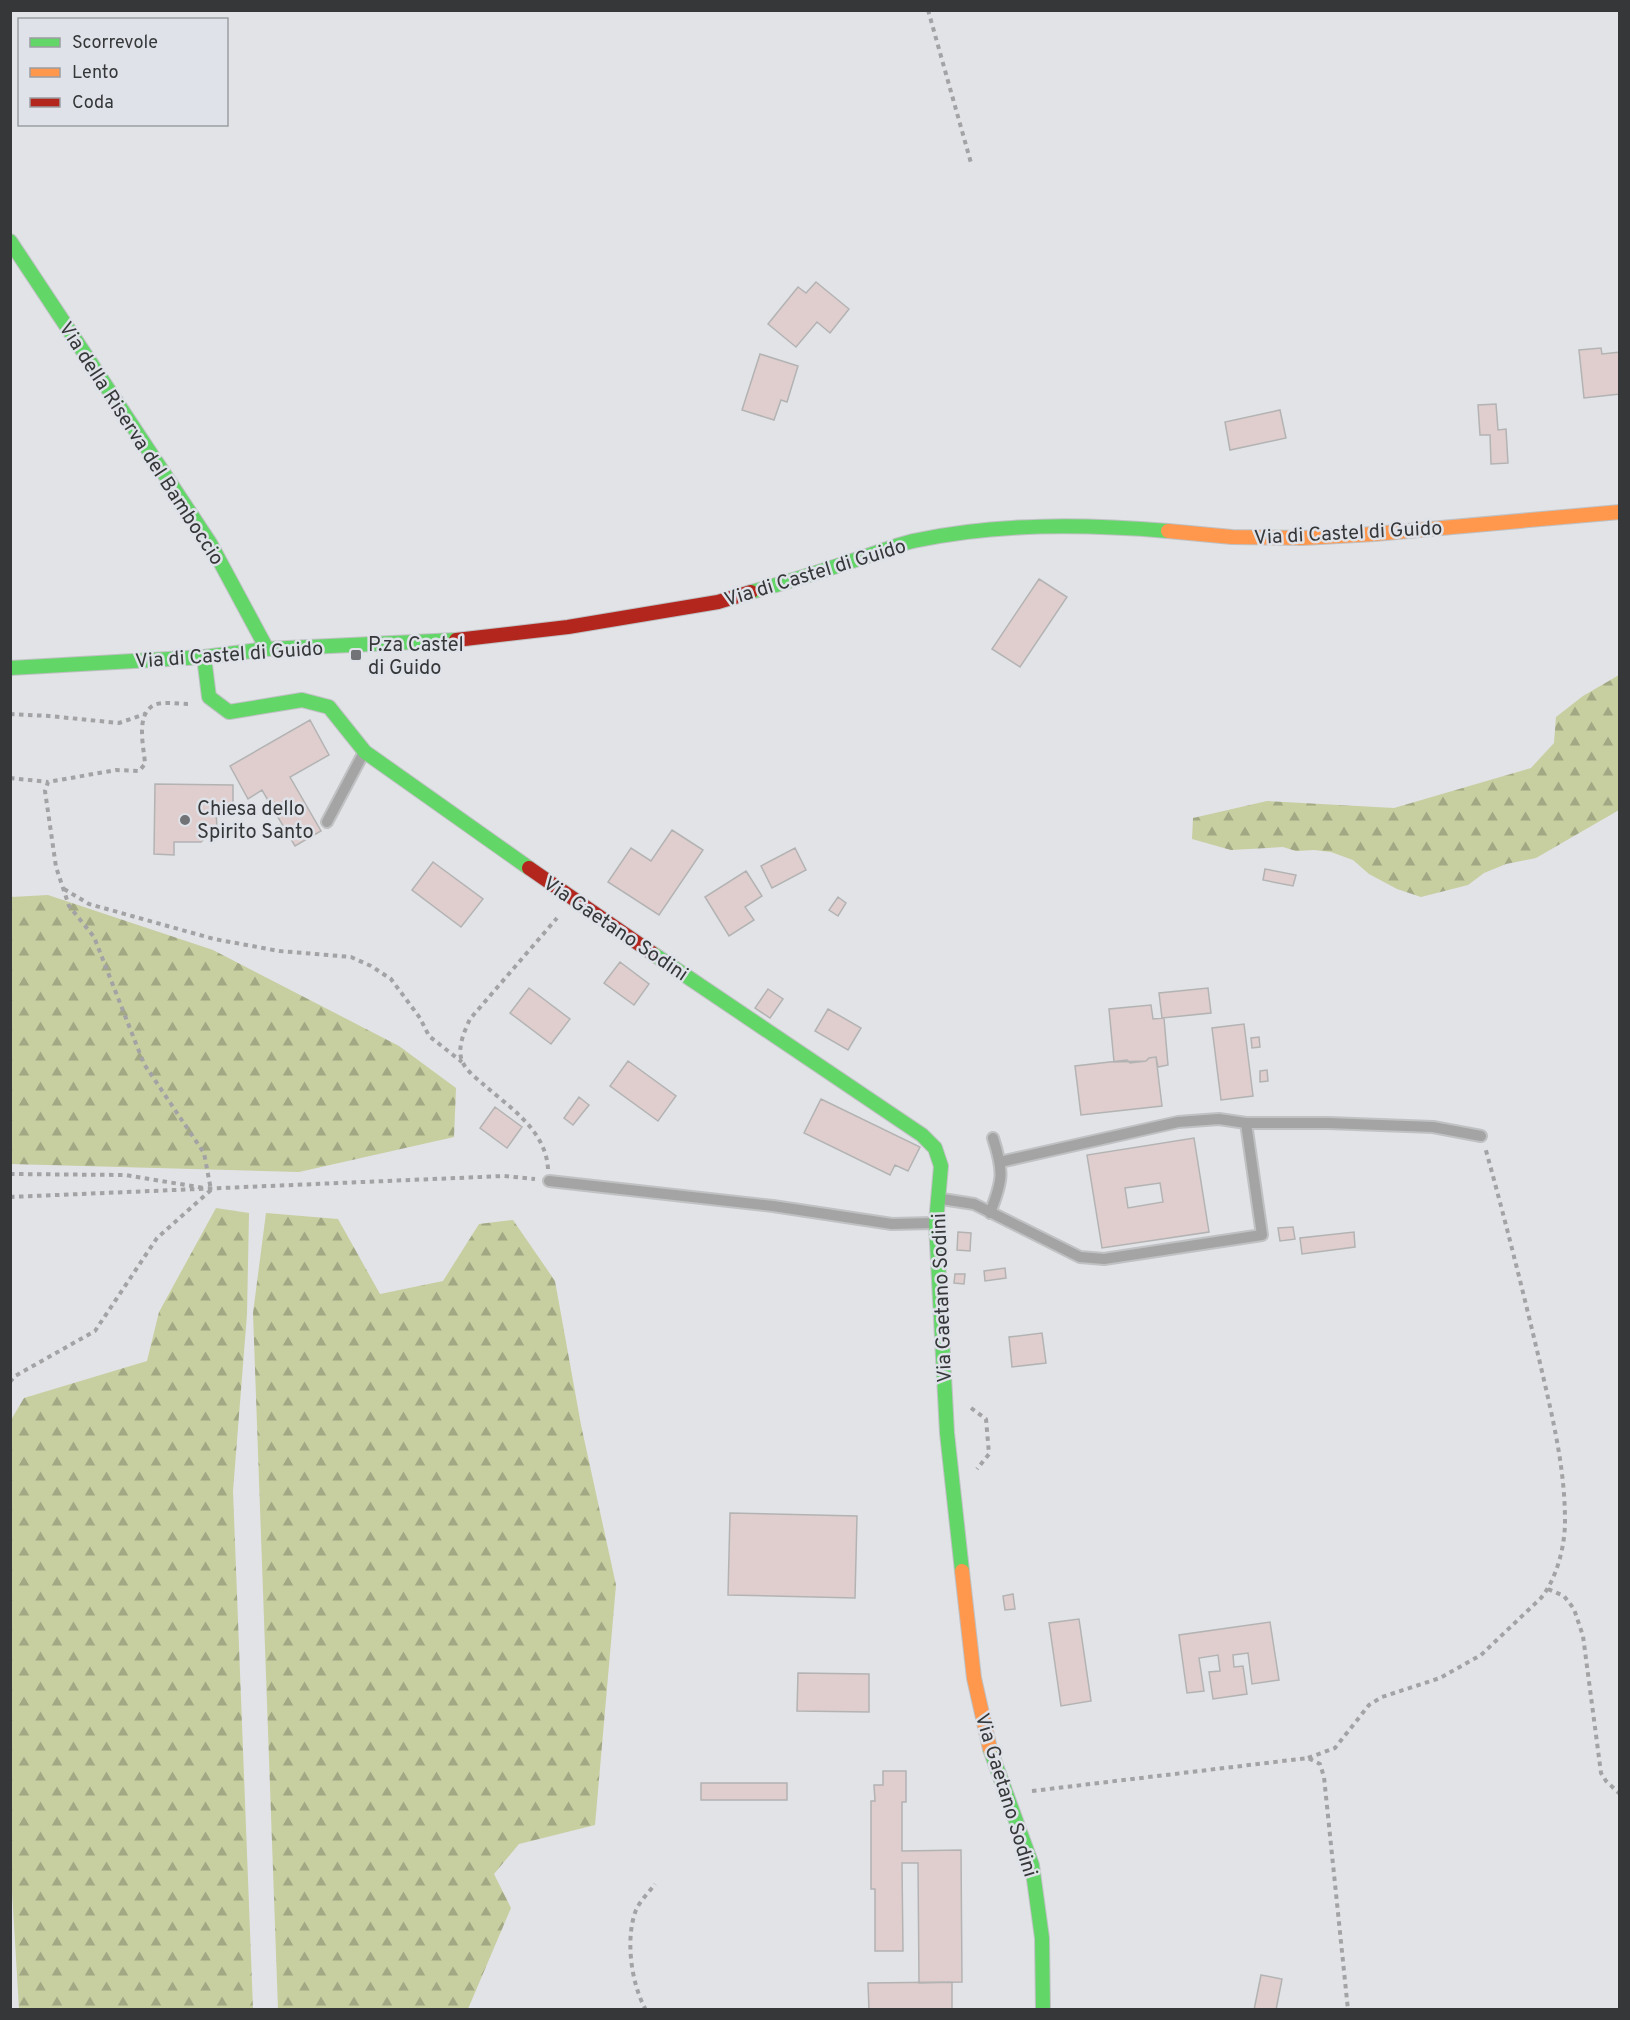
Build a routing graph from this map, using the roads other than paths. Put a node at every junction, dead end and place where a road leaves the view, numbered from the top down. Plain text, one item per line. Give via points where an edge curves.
1 (10, 241) edge
2 (1620, 512) edge
3 (267, 649) junction
4 (204, 657) junction
5 (10, 668) edge
6 (365, 752) junction
7 (327, 822) dead end
8 (1246, 1123) junction
9 (1481, 1136) road end
10 (993, 1138) dead end
11 (1000, 1162) junction
12 (549, 1181) road end
13 (938, 1199) junction
14 (990, 1213) junction
15 (936, 1223) junction
16 (1043, 2010) edge

1 - 3 street, Via della Riserva del Bamboccio via 210,543
2 - 3 street, Via di Castel di Guido via 1303,538 1232,537 1110,526 965,531 910,542 718,602 650,615 453,640
3 - 4 street, Via di Castel di Guido
4 - 5 street, Via di Castel di Guido
4 - 6 street, Via Gaetano Sodini via 209,697 229,712 302,700 329,707
6 - 7 lane
6 - 13 street, Via Gaetano Sodini via 573,900 926,1138 940,1158
8 - 9 lane via 1433,1127
8 - 11 lane via 1220,1119 1178,1122
8 - 14 lane via 1262,1236 1104,1259 1080,1257
10 - 11 lane
11 - 14 lane via 1001,1183
12 - 15 lane via 773,1206 891,1224
13 - 14 lane via 974,1204
13 - 15 street, Via Gaetano Sodini
15 - 16 street, Via Gaetano Sodini via 947,1434 974,1678 985,1731 1035,1881 1043,1959

